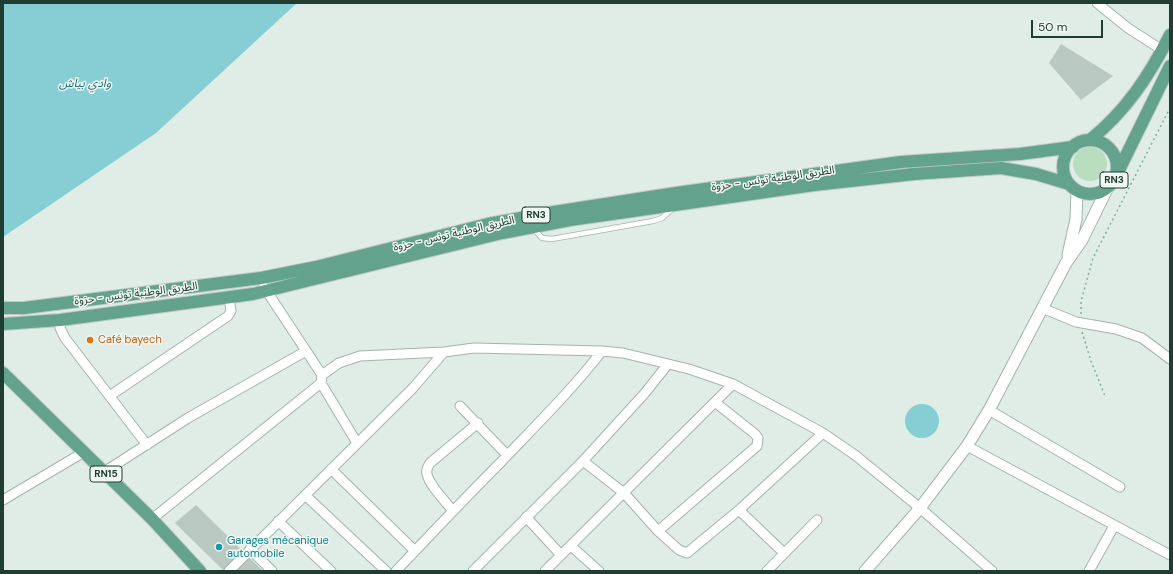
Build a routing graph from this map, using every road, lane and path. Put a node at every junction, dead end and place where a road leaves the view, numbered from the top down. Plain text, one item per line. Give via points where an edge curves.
1 (1097, 3) edge
2 (1170, 35) edge
3 (1162, 50) junction
4 (1170, 66) edge
5 (1170, 108) edge
6 (1090, 140) junction
7 (1073, 147) junction
8 (1116, 175) junction
9 (1073, 188) junction
10 (1107, 189) junction
11 (723, 192) junction
12 (532, 222) junction
13 (1066, 263) junction
14 (261, 278) junction
15 (265, 292) junction
16 (229, 298) junction
17 (3, 308) edge
18 (24, 308) junction
19 (1042, 308) junction
20 (60, 320) junction
21 (24, 323) junction
22 (1081, 323) junction
23 (3, 324) edge
24 (602, 351) junction
25 (306, 352) junction
26 (444, 352) junction
27 (1170, 359) edge
28 (668, 364) junction
29 (6, 376) edge
30 (321, 379) junction
31 (734, 384) junction
32 (111, 395) junction
33 (1105, 396) dead end
34 (716, 403) junction
35 (460, 406) dead end
36 (989, 410) junction
37 (478, 423) junction
38 (823, 433) junction
39 (357, 443) junction
40 (147, 445) junction
41 (967, 446) junction
42 (84, 452) junction
43 (507, 455) junction
44 (583, 461) junction
45 (331, 469) junction
46 (104, 472) junction
47 (1120, 487) dead end
48 (624, 493) junction
49 (305, 495) junction
50 (3, 500) edge
51 (920, 508) junction
52 (739, 510) junction
53 (453, 511) junction
54 (526, 517) junction
55 (152, 519) junction
56 (817, 520) dead end
57 (278, 521) junction
58 (1114, 526) junction
59 (658, 531) junction
60 (571, 546) junction
61 (250, 549) junction
62 (415, 551) junction
63 (784, 553) junction
64 (1170, 555) edge
65 (561, 556) junction
66 (200, 571) edge
67 (228, 571) edge
68 (272, 571) edge
69 (331, 571) edge
70 (386, 571) edge
71 (396, 571) edge
72 (473, 571) edge
73 (545, 571) edge
74 (599, 571) edge
75 (767, 571) edge
76 (865, 571) edge
77 (992, 571) edge
78 (1089, 571) edge

1 - 3 street via 1128,28
2 - 3 main road, RN3
3 - 6 main road, RN3 via 1143,83 1123,110
4 - 8 main road, RN3
5 - 22 path via 1093,258 1081,301
6 - 7 main road, RN3
6 - 8 main road, RN3 via 1105,145 1115,156 1118,165
7 - 9 main road via 1066,155 1063,165 1064,175
7 - 11 main road, الطريق الوطنية تونس - حزوة / RN3 via 1020,154 901,162
8 - 10 main road, RN3
9 - 10 main road, RN3 via 1092,194
9 - 11 main road, الطريق الوطنية تونس - حزوة / RN3 via 1018,170 988,168
9 - 13 street via 1076,219
10 - 13 street via 1082,240
11 - 12 main road, الطريق الوطنية تونس - حزوة / RN3
11 - 12 main road, الطريق الوطنية تونس - حزوة / RN3 via 675,205 570,220
12 - 14 main road, الطريق الوطنية تونس - حزوة / RN3 via 488,224 316,267
12 - 15 main road, الطريق الوطنية تونس - حزوة / RN3
13 - 19 street
14 - 15 street
14 - 18 main road, الطريق الوطنية تونس - حزوة / RN3
15 - 16 main road, الطريق الوطنية تونس - حزوة / RN3
15 - 25 street
16 - 20 main road, الطريق الوطنية تونس - حزوة / RN3
16 - 32 street via 231,311 228,316
17 - 18 main road, الطريق الوطنية تونس - حزوة / RN3
18 - 21 main road
19 - 22 street
19 - 36 street
20 - 21 main road, الطريق الوطنية تونس - حزوة / RN3
20 - 32 street via 60,328 65,338
21 - 23 main road, الطريق الوطنية تونس - حزوة / RN3
22 - 27 street via 1116,329 1142,338
22 - 33 path via 1084,339
24 - 26 street via 474,348
24 - 28 street via 623,353
24 - 43 street via 571,390
25 - 30 street
25 - 40 street via 194,414
26 - 30 street via 360,356 339,363
26 - 39 street via 413,388
28 - 31 street
28 - 44 street
29 - 42 main road, RN15
30 - 39 street
30 - 55 street
31 - 34 street
31 - 38 street
32 - 40 street
34 - 48 street
34 - 59 street via 755,434 758,438 757,446
35 - 37 street
36 - 41 street
36 - 47 street
37 - 43 street
37 - 53 street via 430,463 427,470 430,482
38 - 51 street via 856,455
38 - 52 street
39 - 45 street
40 - 46 street
41 - 51 street
41 - 58 street
42 - 46 main road, RN15
42 - 50 street
43 - 53 street
44 - 48 street
44 - 54 street
45 - 49 street
45 - 62 street
46 - 55 main road, RN15
48 - 59 street
48 - 60 street
49 - 57 street
49 - 70 street
51 - 76 street
51 - 77 street
52 - 59 street via 687,553 683,553
52 - 63 street
53 - 62 street
54 - 65 street
54 - 72 street
55 - 66 main road, RN15
56 - 63 street
57 - 61 street
57 - 69 street
58 - 64 street
58 - 78 street
60 - 65 street
60 - 74 street
61 - 67 street
61 - 68 street
62 - 71 street
63 - 75 street
65 - 73 street

